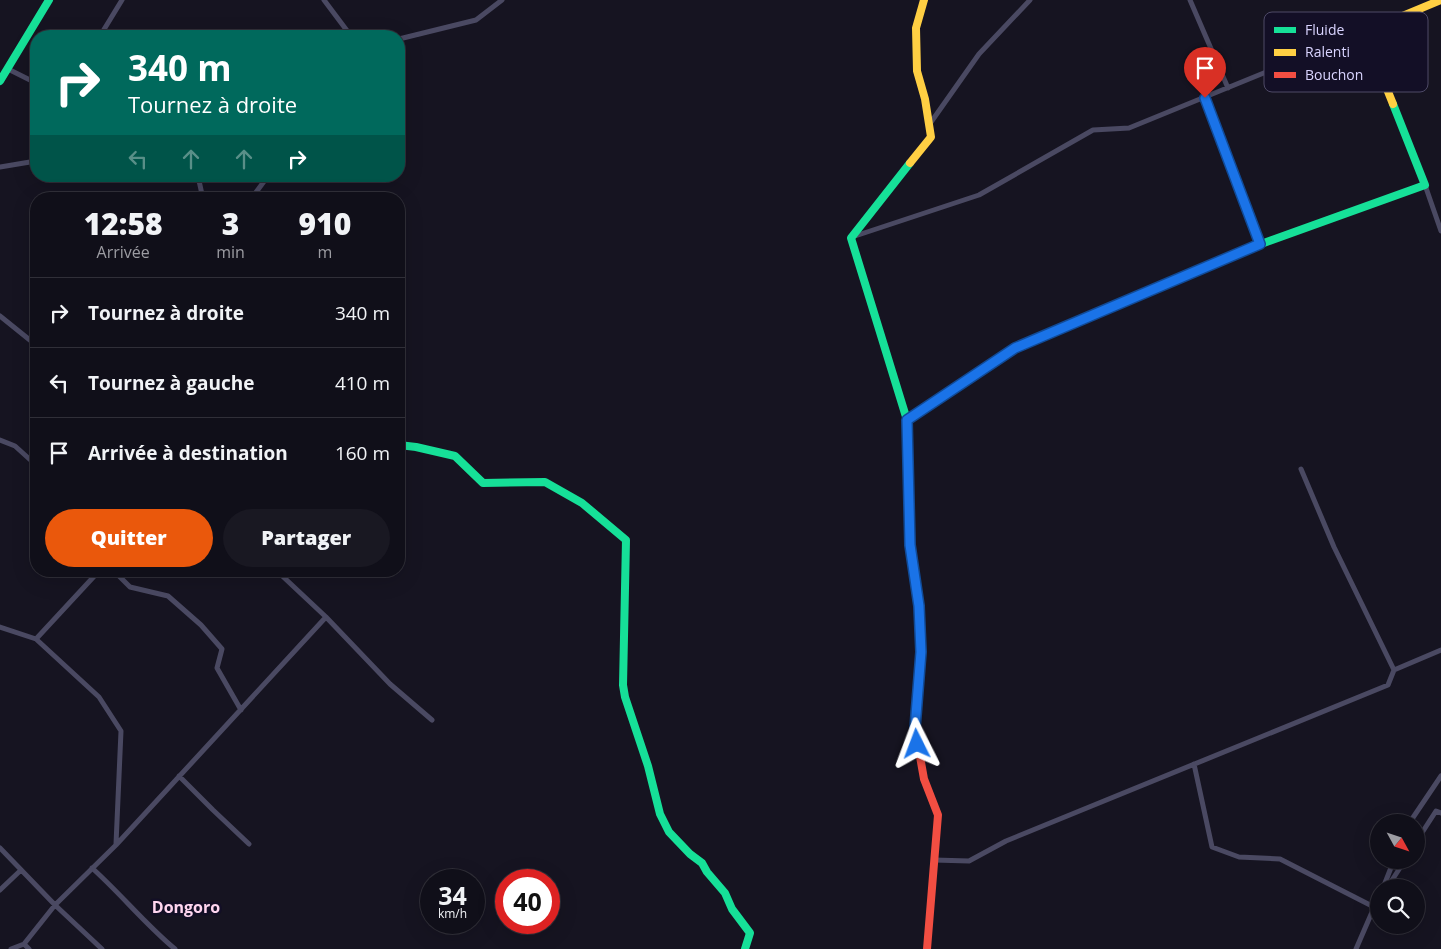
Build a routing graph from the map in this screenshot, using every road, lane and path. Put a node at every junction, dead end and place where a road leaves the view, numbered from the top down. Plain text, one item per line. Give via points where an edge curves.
1 (49, 0) edge
2 (122, 0) edge
3 (324, 0) edge
4 (502, 0) edge
5 (924, 0) edge
6 (1030, 0) edge
7 (1190, 0) edge
8 (1441, 0) edge
9 (1412, 12) edge
10 (31, 30) edge
11 (104, 30) edge
12 (346, 30) edge
13 (30, 32) edge
14 (405, 38) edge
15 (8, 69) junction
16 (1264, 73) edge
17 (30, 80) edge
18 (0, 81) edge
19 (1228, 88) junction
20 (1388, 92) edge
21 (1205, 98) junction
22 (929, 126) junction
23 (30, 162) edge
24 (0, 166) edge
25 (1424, 185) junction
26 (1441, 231) edge
27 (851, 238) junction
28 (1260, 244) junction
29 (0, 316) edge
30 (30, 340) edge
31 (907, 420) junction
32 (0, 440) edge
33 (405, 446) edge
34 (30, 460) edge
35 (1301, 469) dead end
36 (94, 577) edge
37 (120, 577) edge
38 (283, 577) edge
39 (326, 617) junction
40 (0, 627) edge
41 (36, 639) junction
42 (1441, 650) edge
43 (1394, 670) junction
44 (241, 710) junction
45 (432, 720) dead end
46 (1194, 764) junction
47 (179, 776) junction
48 (1441, 776) edge
49 (1415, 814) edge
50 (1441, 814) edge
51 (1425, 828) edge
52 (249, 844) dead end
53 (116, 845) junction
54 (0, 848) edge
55 (934, 860) junction
56 (92, 868) junction
57 (22, 870) junction
58 (0, 890) edge
59 (55, 905) junction
60 (1370, 906) edge
61 (1370, 917) edge
62 (24, 944) junction
63 (10, 949) edge
64 (29, 949) edge
65 (102, 949) edge
66 (175, 949) edge
67 (745, 949) edge
68 (927, 949) edge
69 (1356, 949) edge

1 - 10 street
2 - 11 street
3 - 12 street
4 - 14 street via 476,20
5 - 22 street via 916,28 917,71
6 - 22 street via 980,54
7 - 19 street
8 - 9 street
13 - 15 street
15 - 17 street
15 - 18 street
16 - 19 street
19 - 21 street
20 - 25 street
21 - 27 street via 1129,128 1093,130 979,195
21 - 28 street
22 - 27 street via 931,137
23 - 24 street
25 - 26 street
25 - 28 street
27 - 31 street
28 - 31 street via 1015,348
29 - 30 street
31 - 55 street via 910,545 919,606 921,652 915,728 924,779 938,815
32 - 34 street via 15,446
33 - 67 street via 455,456 483,483 545,482 582,503 626,540 625,696 660,814 669,832 702,863 750,934
35 - 43 street via 1334,547
36 - 41 street
37 - 44 street via 130,587 168,596 201,625 222,649 217,668
38 - 39 street
39 - 44 street
39 - 45 street via 390,684
40 - 41 street
41 - 53 street via 99,697 121,732
42 - 43 street
43 - 46 street via 1388,685
44 - 47 street
46 - 55 street via 1006,841 969,861
46 - 60 street via 1212,847 1239,857 1280,859
47 - 52 street
47 - 53 street
48 - 49 street
50 - 51 street via 1436,811
53 - 56 street
54 - 57 street
55 - 68 street
56 - 59 street
56 - 66 street
57 - 58 street
57 - 59 street
59 - 62 street
59 - 65 street
61 - 69 street
62 - 63 street
62 - 64 street

